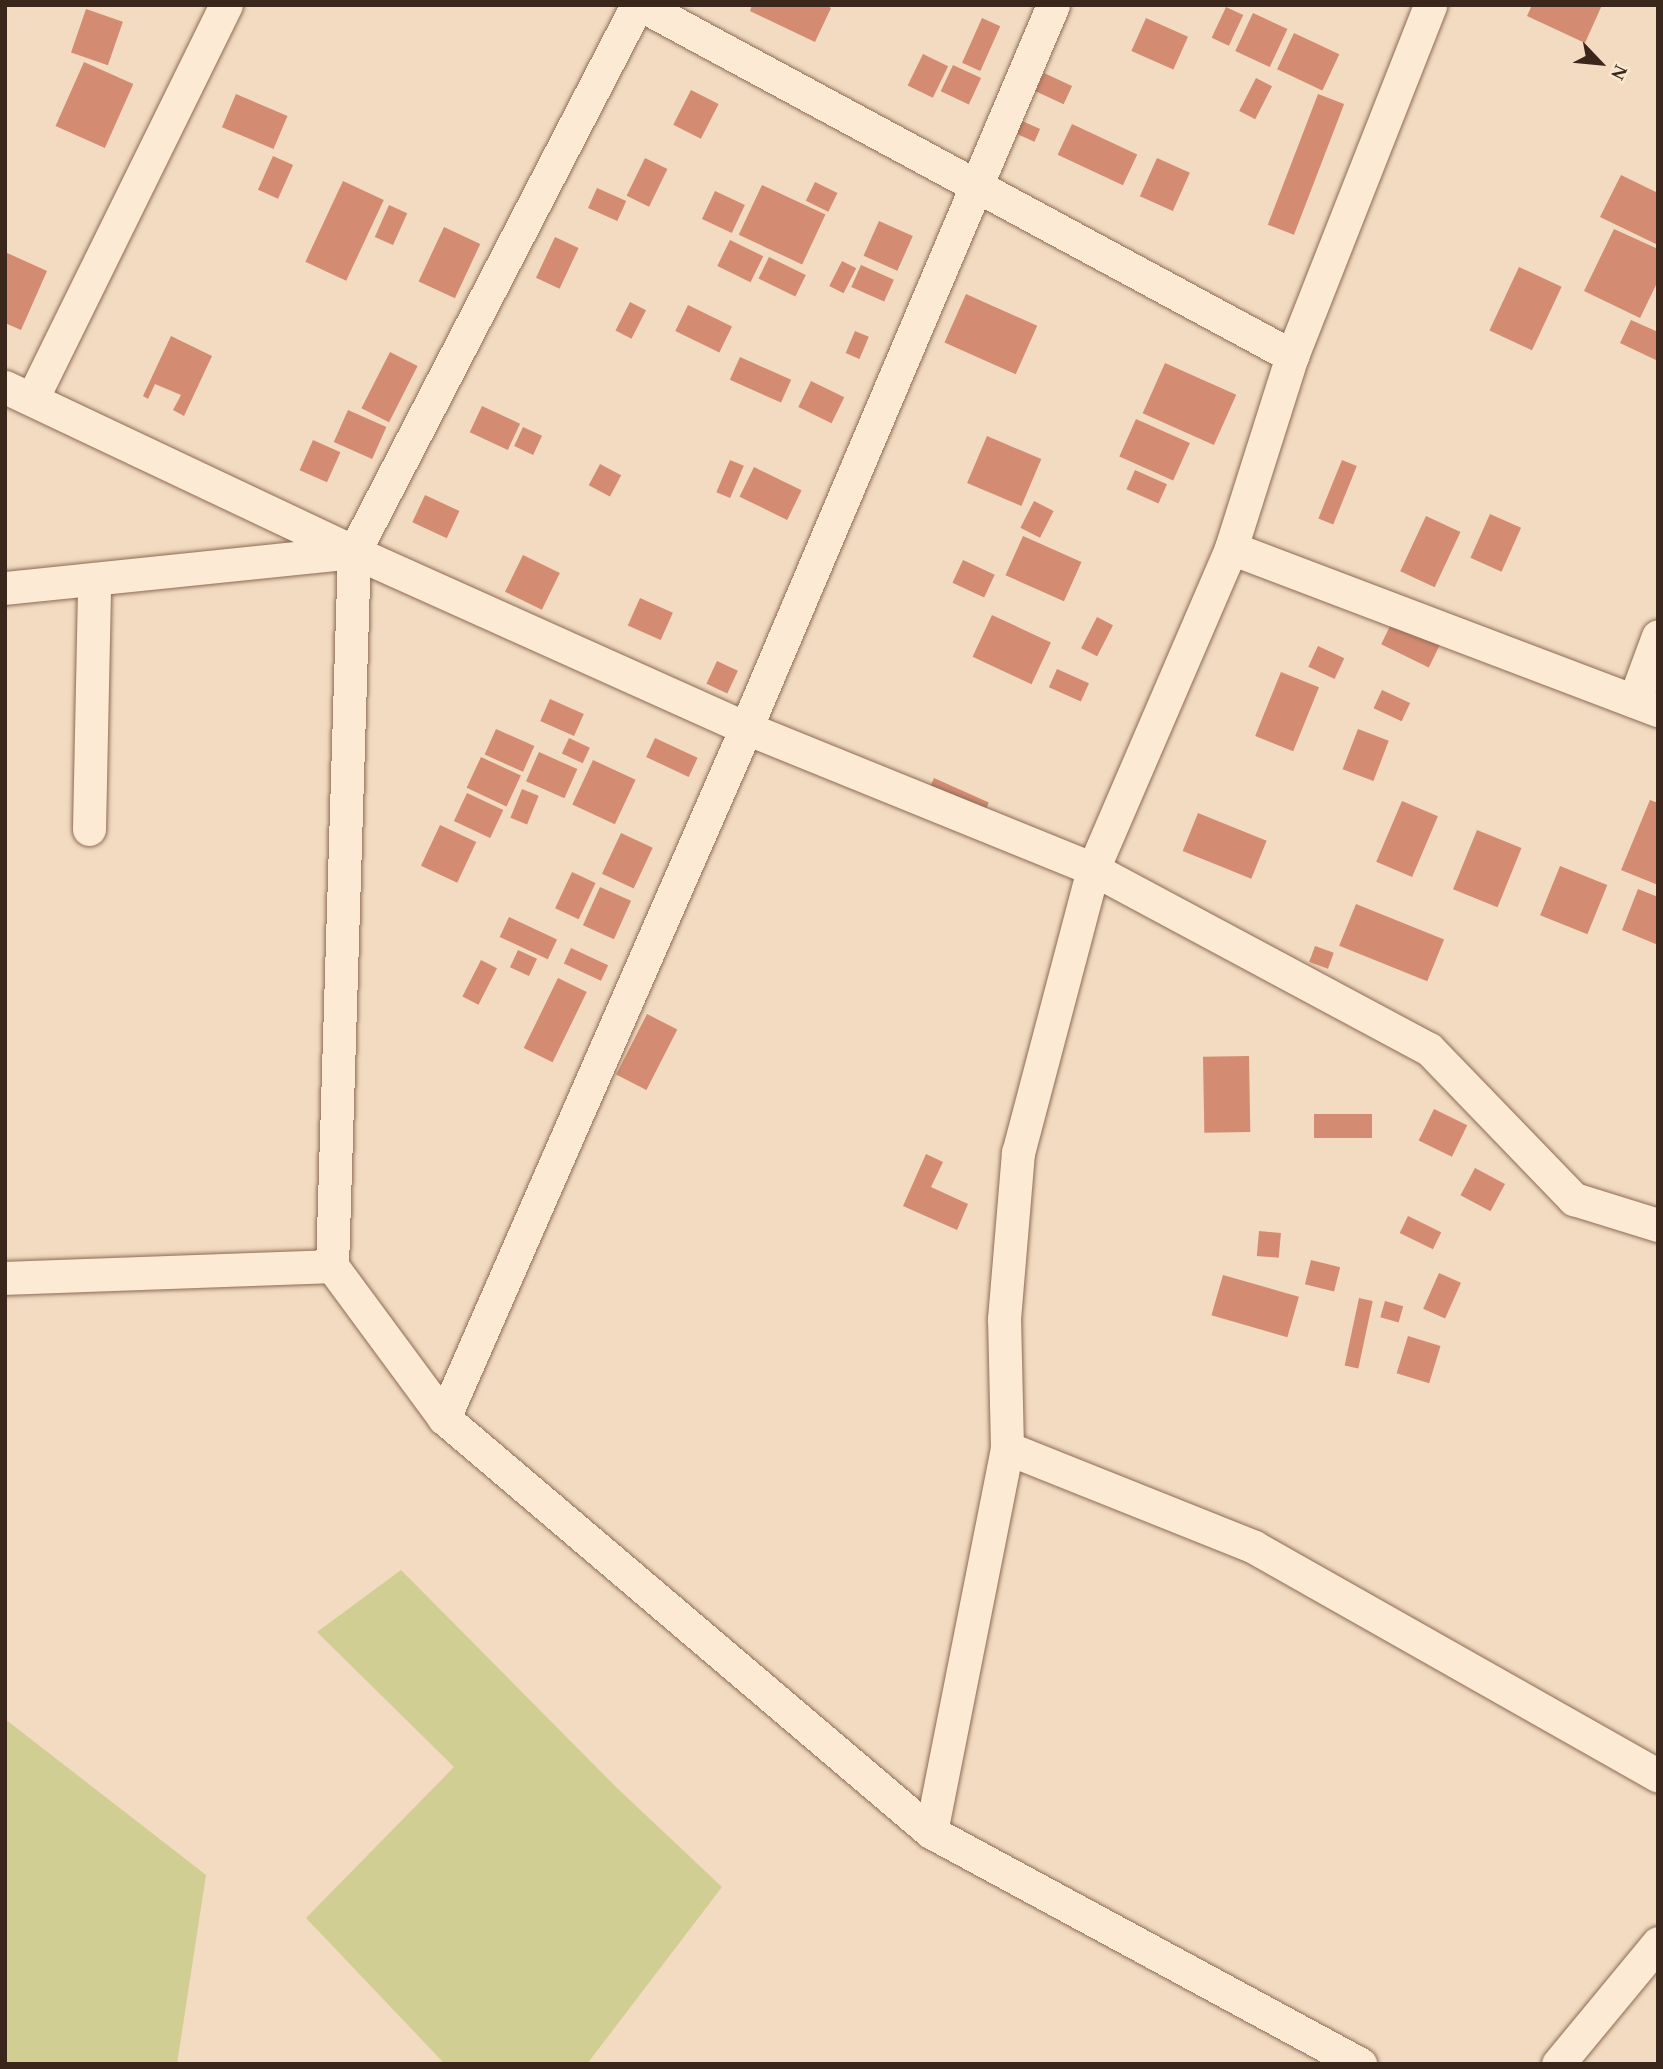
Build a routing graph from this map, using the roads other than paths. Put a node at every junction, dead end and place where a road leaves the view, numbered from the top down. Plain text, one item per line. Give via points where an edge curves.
1 (226, 5) edge
2 (639, 5) edge
3 (1053, 5) edge
4 (1430, 5) edge
5 (974, 185) junction
6 (1292, 356) junction
7 (18, 393) edge
8 (1231, 548) junction
9 (354, 552) junction
10 (94, 581) junction
11 (5, 588) edge
12 (1658, 636) edge
13 (1646, 706) edge
14 (746, 728) junction
15 (89, 829) dead end
16 (1093, 869) junction
17 (1658, 1225) edge
18 (332, 1266) junction
19 (5, 1278) edge
20 (444, 1418) junction
21 (1007, 1448) junction
22 (1658, 1776) edge
23 (931, 1832) junction
24 (1658, 1942) edge
25 (1360, 2064) edge
26 (1558, 2064) edge

1 - 7 street
2 - 5 street
2 - 9 street
3 - 5 street
4 - 6 street
5 - 6 street
5 - 14 street
6 - 8 street
7 - 9 street
8 - 13 street
8 - 16 street
9 - 10 street
9 - 14 street
9 - 18 street
10 - 11 street
10 - 15 street
12 - 13 street
14 - 16 street
14 - 20 street
16 - 17 street via 1429,1049 1574,1199
16 - 21 street via 1018,1153 1004,1320
18 - 19 street
18 - 20 street
20 - 23 street
21 - 22 street via 1254,1547
21 - 23 street
23 - 25 street
24 - 26 street

